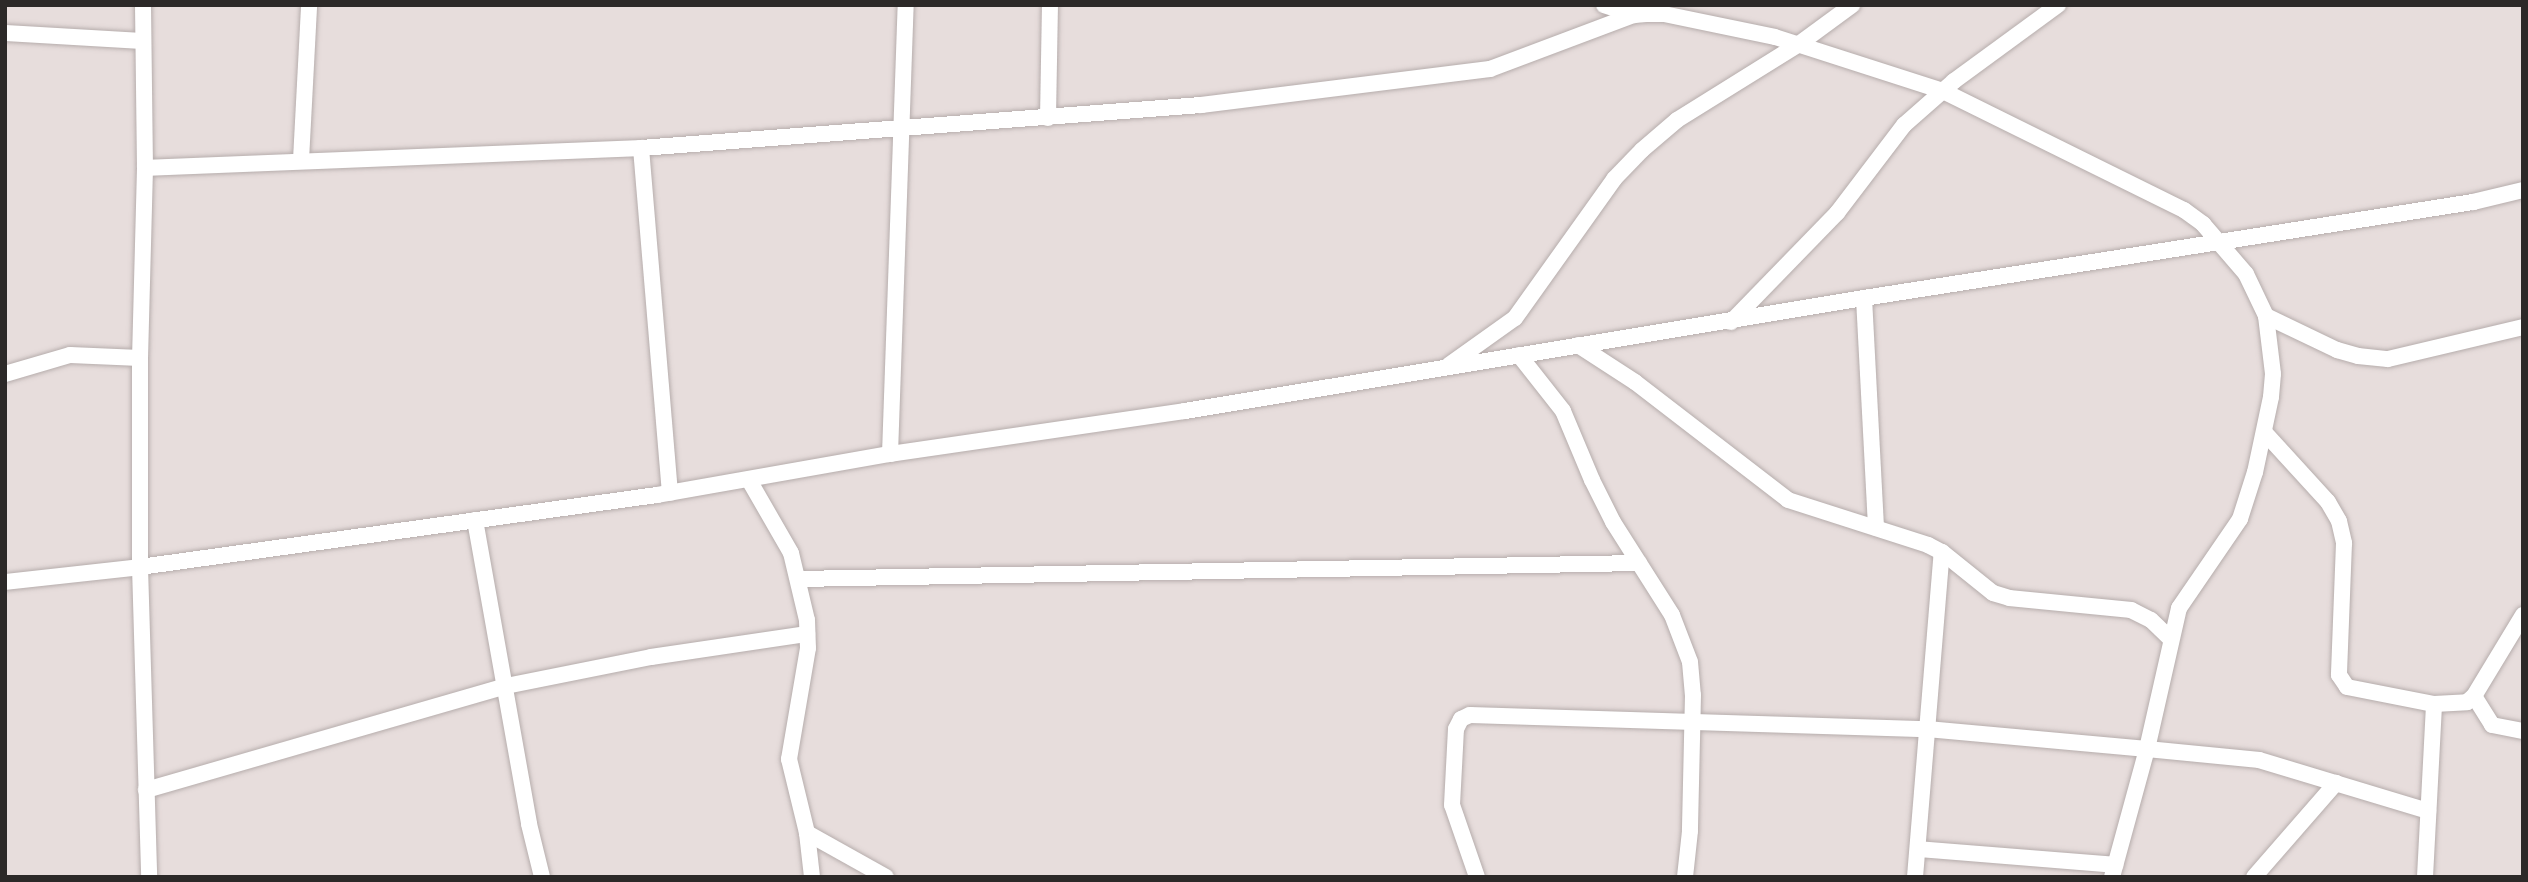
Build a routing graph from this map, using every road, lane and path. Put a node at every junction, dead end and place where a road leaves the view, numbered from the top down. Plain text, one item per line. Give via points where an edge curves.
1 (143, 5) edge
2 (309, 5) edge
3 (906, 5) edge
4 (1050, 5) edge
5 (1604, 5) edge
6 (1852, 5) edge
7 (2058, 5) edge
8 (1673, 10) edge
9 (1634, 15) junction
10 (5, 33) edge
11 (143, 41) junction
12 (1799, 44) junction
13 (1943, 91) junction
14 (1048, 118) junction
15 (901, 130) junction
16 (641, 148) junction
17 (301, 160) junction
18 (145, 168) junction
19 (2523, 190) edge
20 (2219, 241) junction
21 (1864, 298) junction
22 (2266, 316) junction
23 (1731, 322) junction
24 (2523, 327) edge
25 (1578, 345) junction
26 (1519, 355) junction
27 (140, 358) junction
28 (1446, 367) junction
29 (5, 374) edge
30 (2265, 433) junction
31 (890, 454) junction
32 (749, 480) junction
33 (670, 493) junction
34 (475, 520) junction
35 (1877, 528) junction
36 (1942, 552) junction
37 (1639, 563) junction
38 (140, 567) junction
39 (798, 579) junction
40 (5, 582) edge
41 (2523, 615) edge
42 (807, 634) junction
43 (2171, 639) junction
44 (506, 685) junction
45 (2474, 696) junction
46 (2434, 704) junction
47 (1693, 723) junction
48 (1927, 730) junction
49 (2523, 731) edge
50 (2147, 749) junction
51 (2336, 783) junction
52 (146, 790) junction
53 (2428, 811) junction
54 (807, 834) junction
55 (1918, 849) junction
56 (2114, 871) edge
57 (149, 877) edge
58 (542, 877) edge
59 (812, 877) edge
60 (886, 877) edge
61 (1477, 877) edge
62 (1685, 877) edge
63 (1915, 877) edge
64 (2254, 877) edge
65 (2426, 877) edge

1 - 11 street
2 - 17 street
3 - 15 street
4 - 14 street
5 - 9 street
6 - 12 street
7 - 13 street
8 - 9 street
8 - 12 street
9 - 14 street via 1490,69 1201,105
10 - 11 street
11 - 18 street
12 - 13 street
12 - 28 street via 1677,120 1642,150 1614,179 1515,318
13 - 20 street via 2184,210
13 - 23 street via 1904,125 1837,213
14 - 15 street
15 - 16 street
15 - 31 street
16 - 17 street
16 - 33 street
17 - 18 street
18 - 27 street
19 - 20 street via 2473,202
20 - 21 street
20 - 22 street via 2246,274
21 - 23 street
21 - 35 street
22 - 24 street via 2337,350 2388,359
22 - 30 street via 2273,374
23 - 25 street
25 - 26 street
25 - 35 street via 1635,382 1787,500
26 - 28 street
26 - 37 street via 1563,411 1592,480
27 - 29 street via 70,355
27 - 38 street
28 - 31 street
30 - 43 street via 2240,519 2184,598
30 - 46 street via 2328,502 2339,521 2344,543 2342,683
31 - 32 street
32 - 33 street
32 - 39 street via 791,553
33 - 34 street
34 - 38 street
34 - 44 street
35 - 36 street
36 - 43 street via 1993,593 2131,610 2151,620
36 - 48 street
37 - 39 street
37 - 47 street via 1672,615 1690,662
38 - 40 street
38 - 52 street
39 - 42 street
41 - 45 street
42 - 44 street
42 - 54 street via 789,758
43 - 50 street
44 - 52 street
44 - 58 street via 528,824
45 - 46 street via 2467,702
45 - 49 street via 2492,725
46 - 53 street
47 - 48 street
47 - 61 street via 1470,715 1461,719 1456,729 1452,805
47 - 62 street
48 - 50 street
48 - 55 street
50 - 51 street via 2259,760
50 - 56 street
51 - 53 street
51 - 64 street
52 - 57 street
53 - 65 street
54 - 59 street
54 - 60 street
55 - 56 street
55 - 63 street

